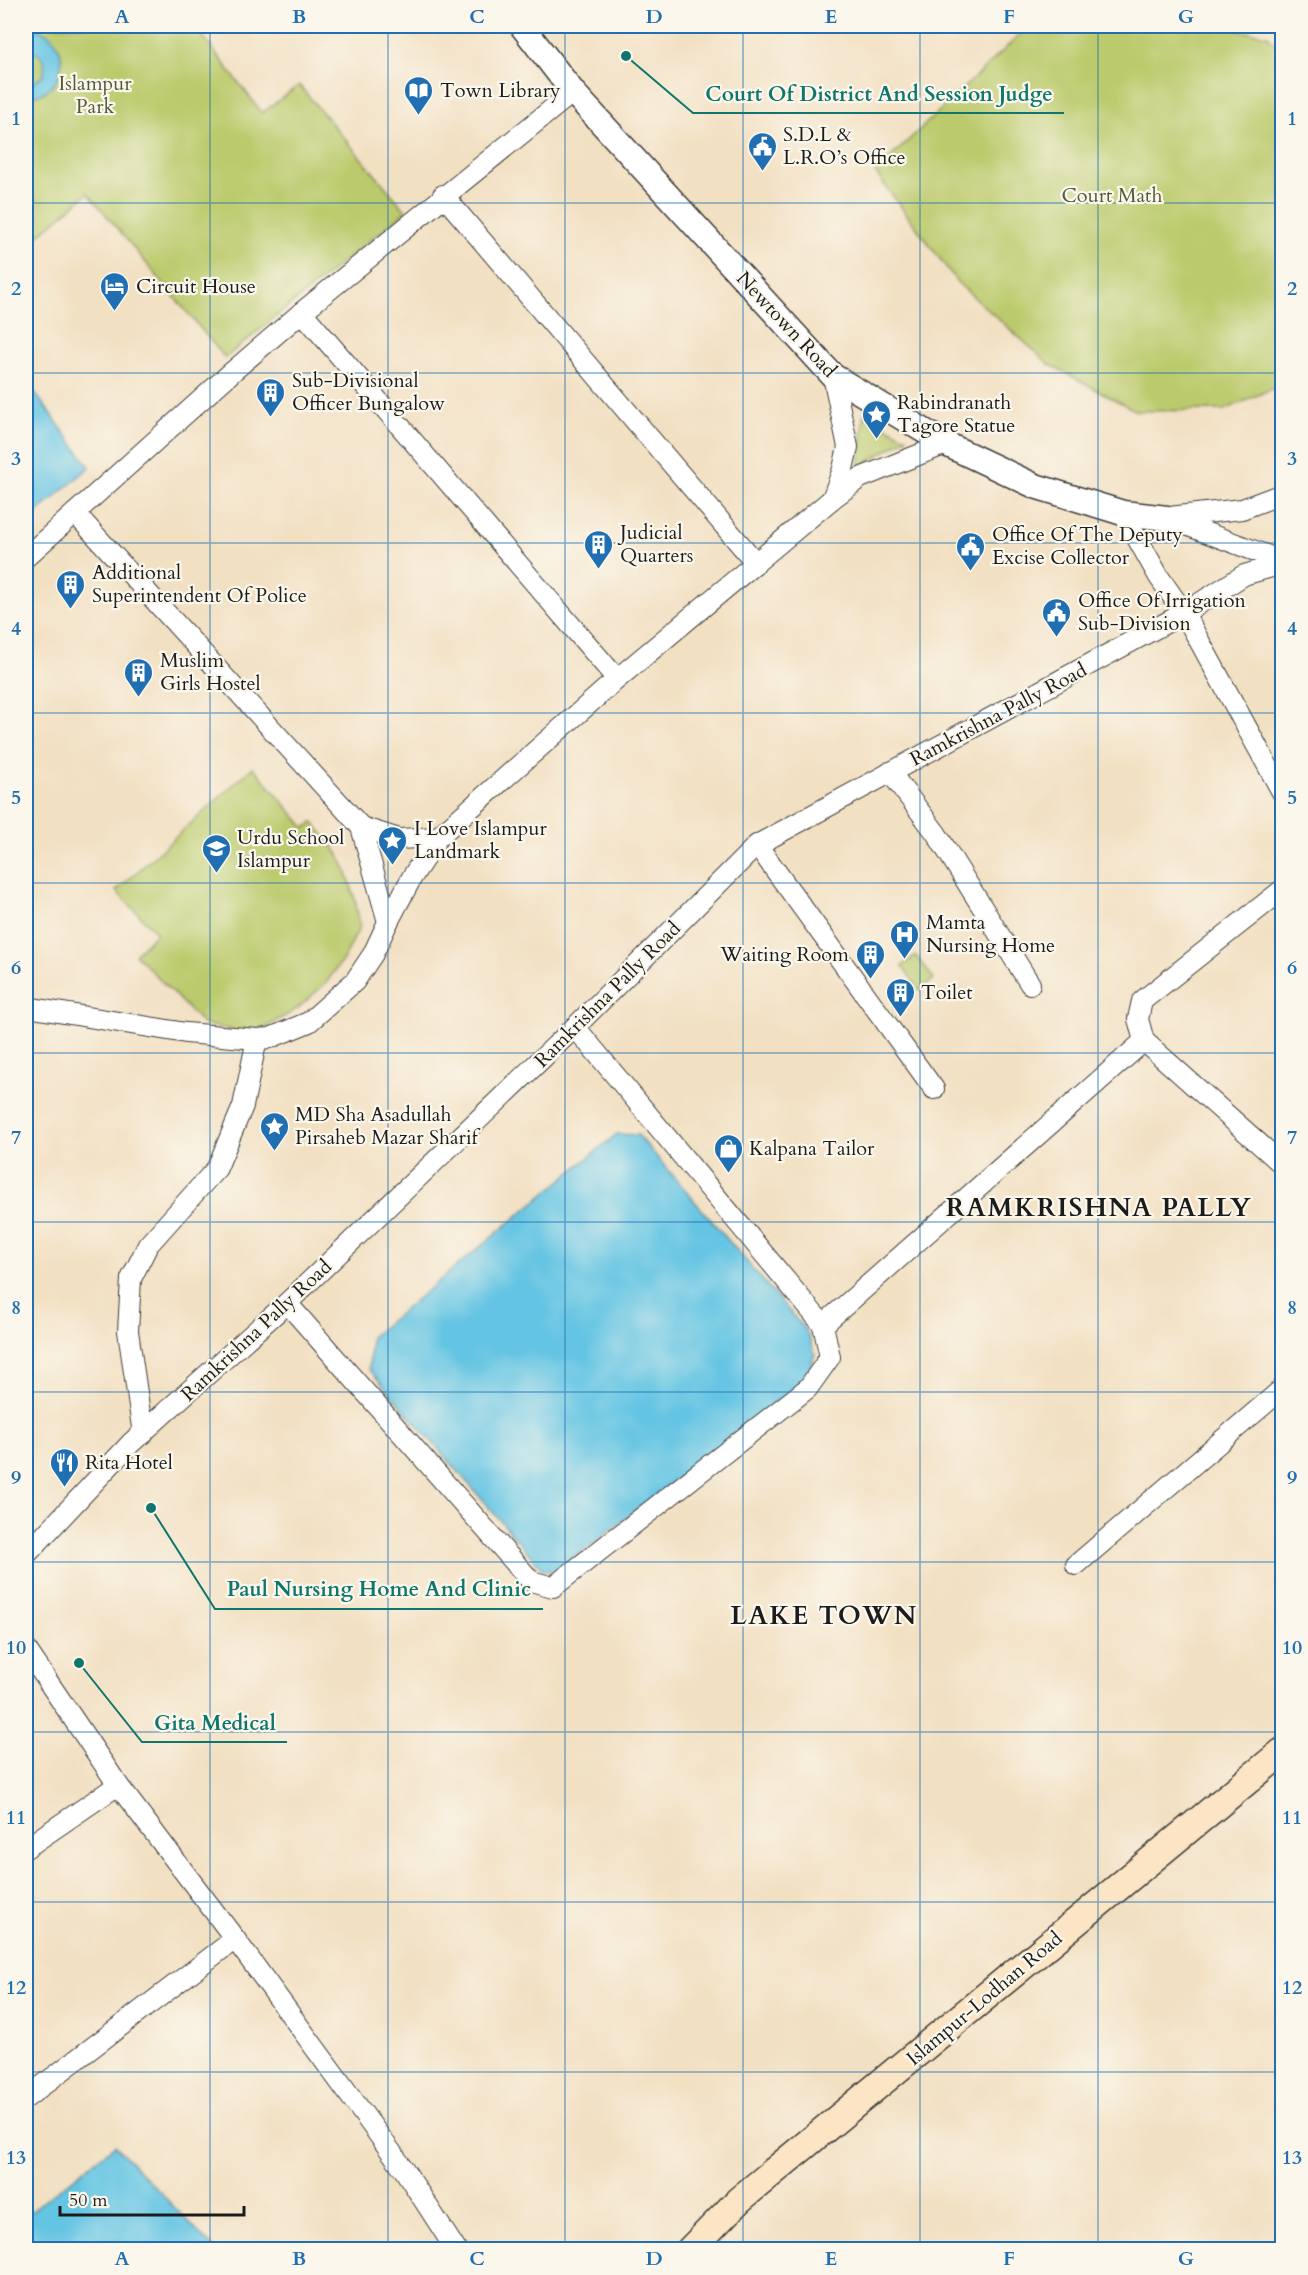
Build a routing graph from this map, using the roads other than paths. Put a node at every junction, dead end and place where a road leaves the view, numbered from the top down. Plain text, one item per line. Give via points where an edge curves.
1 (522, 26) edge
2 (573, 92) junction
3 (443, 195) junction
4 (302, 312) junction
5 (833, 376) junction
6 (946, 444) junction
7 (1282, 494) edge
8 (832, 499) junction
9 (75, 513) junction
10 (1123, 513) junction
11 (1167, 518) junction
12 (26, 557) edge
13 (756, 563) junction
14 (1282, 563) edge
15 (1184, 614) junction
16 (617, 679) junction
17 (890, 772) junction
18 (1282, 792) edge
19 (361, 827) junction
20 (438, 837) junction
21 (757, 844) junction
22 (1282, 890) edge
23 (388, 922) junction
24 (1030, 984) dead end
25 (26, 1011) edge
26 (575, 1027) junction
27 (257, 1039) junction
28 (1144, 1041) junction
29 (934, 1089) dead end
30 (1282, 1164) edge
31 (287, 1303) junction
32 (823, 1325) junction
33 (1282, 1389) edge
34 (143, 1434) junction
35 (26, 1555) edge
36 (1076, 1564) dead end
37 (26, 1649) edge
38 (1282, 1752) edge
39 (118, 1785) junction
40 (26, 1848) edge
41 (235, 1939) junction
42 (26, 2098) edge
43 (456, 2250) edge
44 (690, 2250) edge

1 - 2 street, Newtown Road
2 - 3 street
2 - 5 street, Newtown Road
3 - 4 street
3 - 13 street
4 - 9 street
4 - 16 street
5 - 6 street, Newtown Road
5 - 8 street via 848,447
6 - 8 street via 860,478
6 - 10 street, Newtown Road via 1035,486
7 - 11 street via 1242,509
8 - 13 street
9 - 12 street
9 - 19 street
10 - 11 street, Newtown Road
10 - 15 street
11 - 14 street
13 - 16 street
14 - 15 street, Ramkrishna Pally Road via 1244,575
15 - 17 street, Ramkrishna Pally Road
15 - 18 street
16 - 20 street
17 - 21 street, Ramkrishna Pally Road
17 - 24 street via 936,833
19 - 20 street via 399,839
19 - 23 street
20 - 23 street
21 - 26 street, Ramkrishna Pally Road
21 - 29 street
22 - 28 street via 1142,1001 1138,1019
23 - 27 street via 355,981 309,1022 270,1038
25 - 27 street via 33,1008 186,1033
26 - 31 street, Ramkrishna Pally Road
26 - 32 street
27 - 34 street via 243,1106 217,1168 148,1245 131,1279 128,1331
28 - 30 street
28 - 32 street
31 - 32 street via 531,1581 553,1587 808,1388 830,1357
31 - 34 street, Ramkrishna Pally Road
33 - 36 street
34 - 35 street, Ramkrishna Pally Road
37 - 39 street
38 - 44 main road, Islampur-Lodhan Road via 739,2200
39 - 40 street
39 - 41 street
41 - 42 street
41 - 43 street via 403,2168

